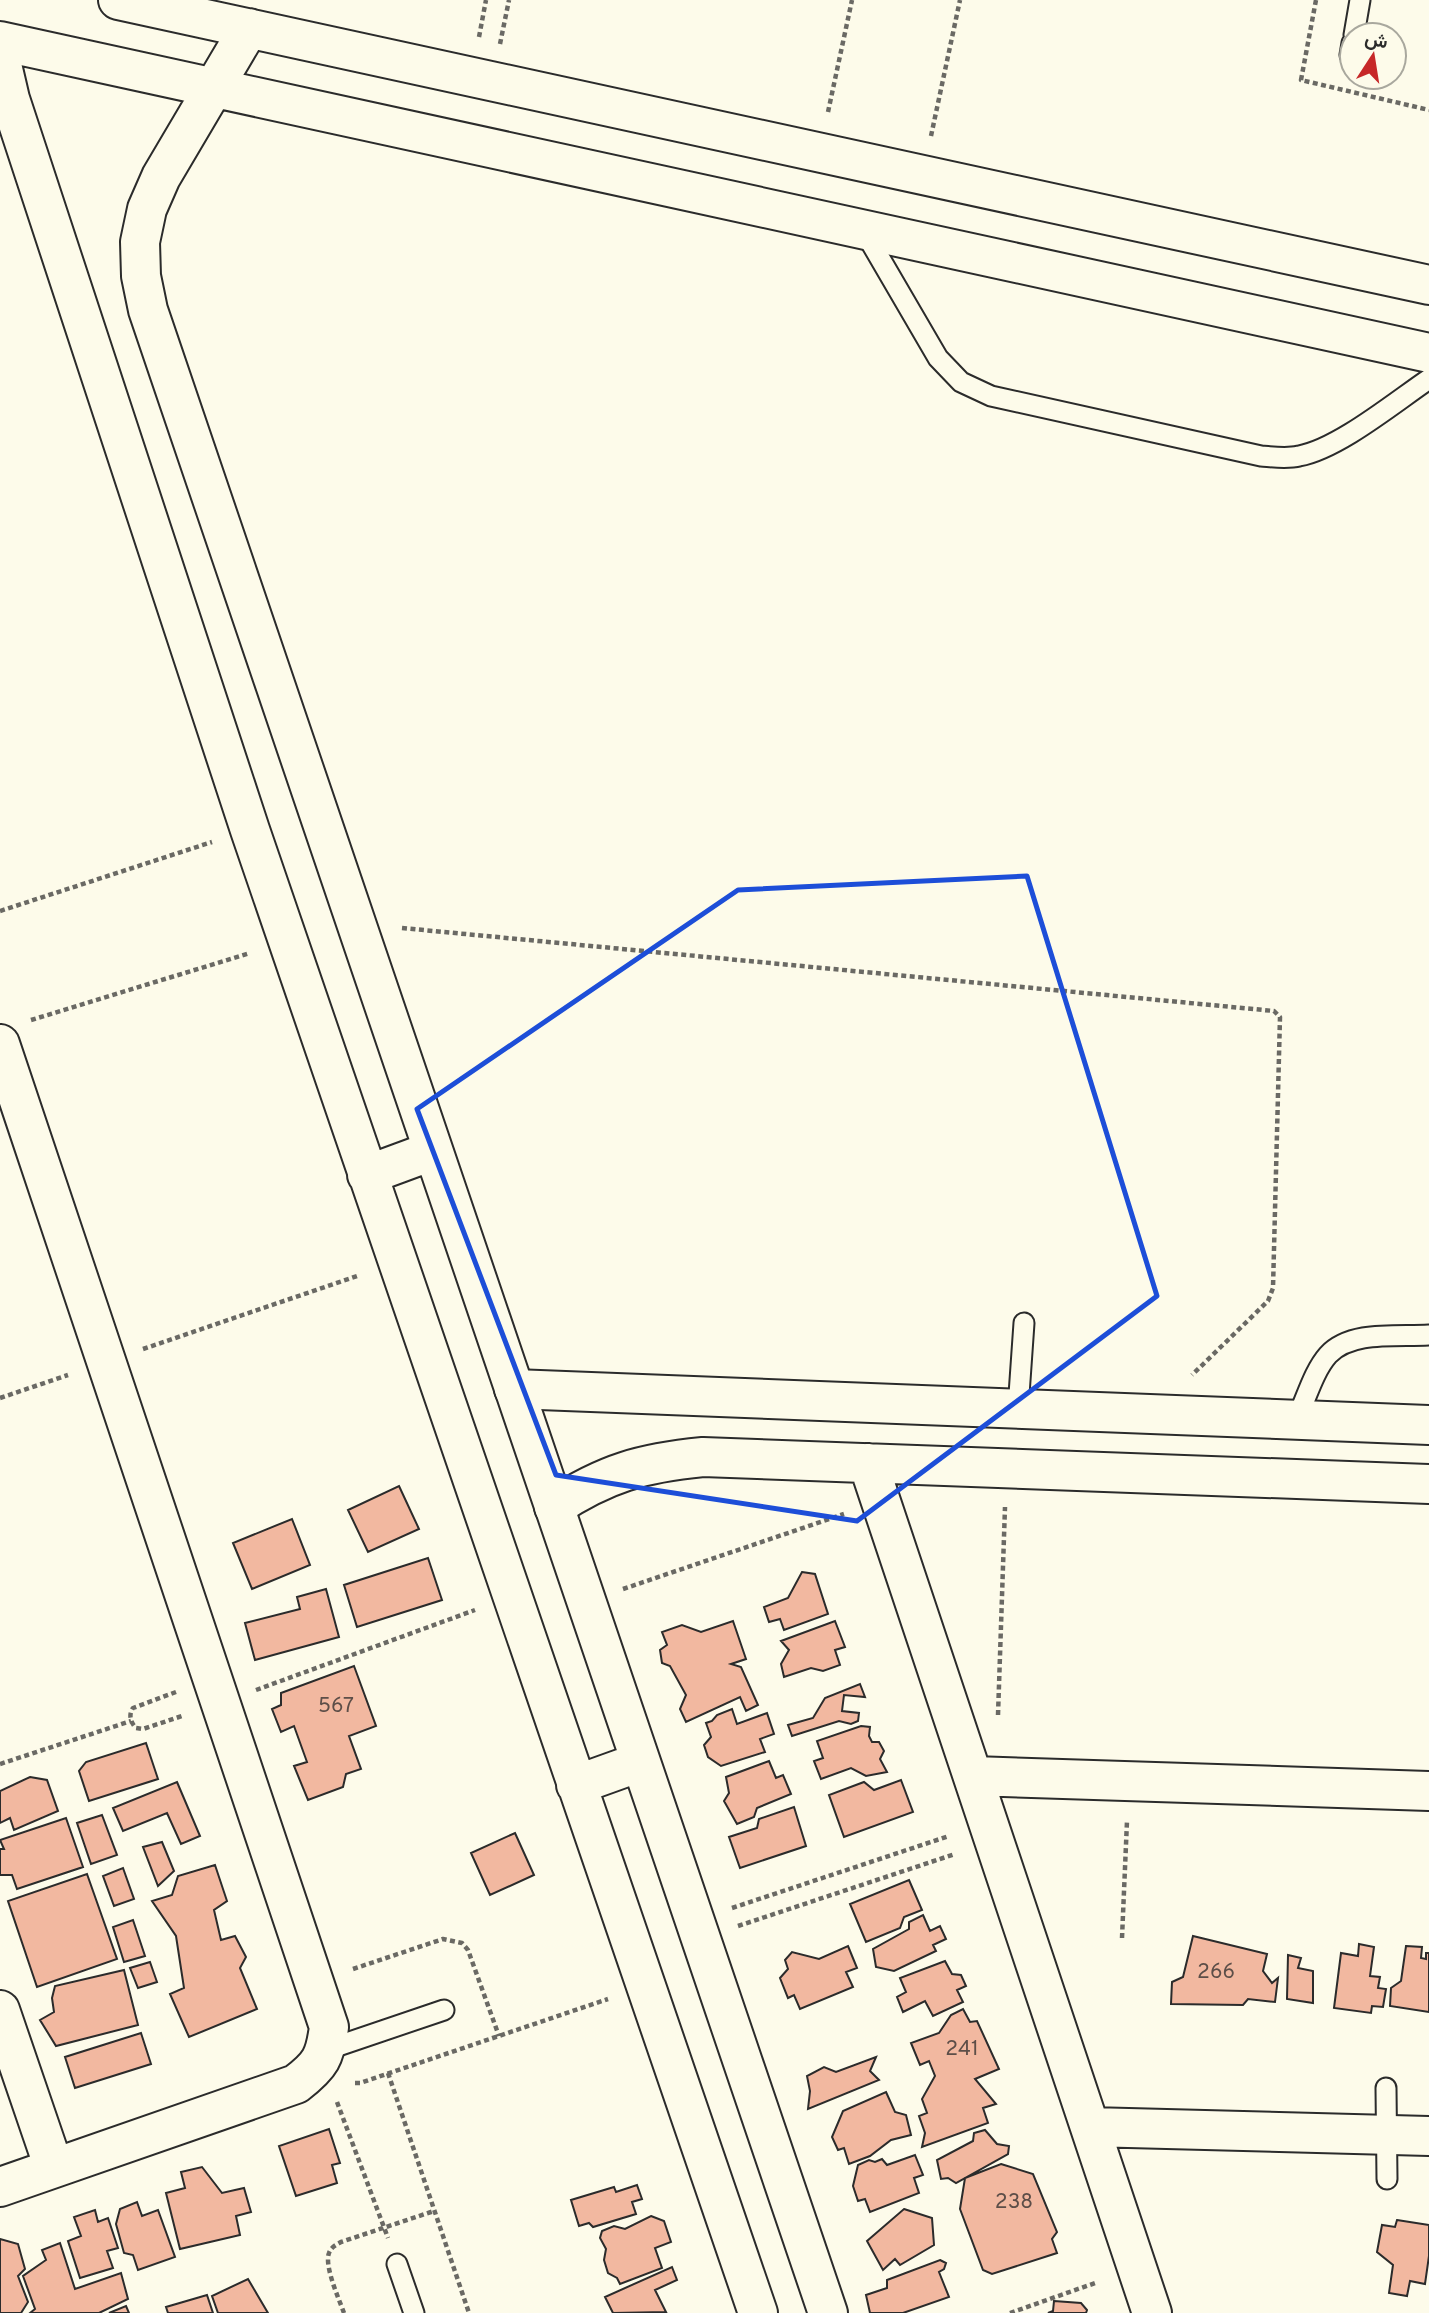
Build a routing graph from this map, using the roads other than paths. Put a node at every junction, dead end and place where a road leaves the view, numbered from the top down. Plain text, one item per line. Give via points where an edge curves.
1 (118, 0) edge
2 (1360, 0) edge
3 (1356, 21) edge
4 (249, 28) junction
5 (0, 41) edge
6 (0, 55) edge
7 (213, 89) junction
8 (864, 230) junction
9 (1429, 285) edge
10 (1429, 353) edge
11 (1429, 379) edge
12 (13, 1033) edge
13 (432, 1151) junction
14 (367, 1175) junction
15 (1024, 1323) dead end
16 (1429, 1335) edge
17 (514, 1390) junction
18 (1018, 1409) junction
19 (1296, 1420) junction
20 (1429, 1425) edge
21 (868, 1463) junction
22 (1429, 1484) edge
23 (554, 1507) junction
24 (640, 1762) junction
25 (984, 1776) junction
26 (576, 1785) junction
27 (1429, 1791) edge
28 (0, 2010) edge
29 (444, 2010) dead end
30 (323, 2066) junction
31 (1386, 2088) dead end
32 (1090, 2127) junction
33 (1386, 2135) junction
34 (1429, 2136) edge
35 (54, 2168) junction
36 (1387, 2179) dead end
37 (0, 2187) edge
38 (397, 2264) road end
39 (414, 2313) edge
40 (758, 2313) edge
41 (828, 2313) edge
42 (1152, 2313) edge

1 - 4 street
2 - 3 lane
4 - 7 street
4 - 9 street
5 - 7 street
6 - 14 street via 10,99
7 - 8 street
7 - 13 street via 160,177 147,209 140,242 148,310
8 - 10 street
8 - 11 lane via 938,358 961,382 991,396 1279,458 1297,457 1332,444
12 - 30 street via 107,1361 316,1981 329,2027
13 - 14 street
13 - 17 street
14 - 26 street
15 - 18 lane
16 - 19 lane via 1363,1339 1338,1347 1321,1367
17 - 18 street
17 - 23 street
18 - 19 street
19 - 20 street
21 - 22 street
21 - 23 street via 703,1457 663,1461 585,1486
21 - 25 street
23 - 24 street
24 - 26 street
24 - 41 street
25 - 27 street
25 - 32 street via 991,1832
26 - 40 street
28 - 35 street
29 - 30 lane
30 - 35 street via 296,2084
31 - 33 lane
32 - 33 street
32 - 42 street
33 - 34 street
33 - 36 lane
35 - 37 street
38 - 39 lane

